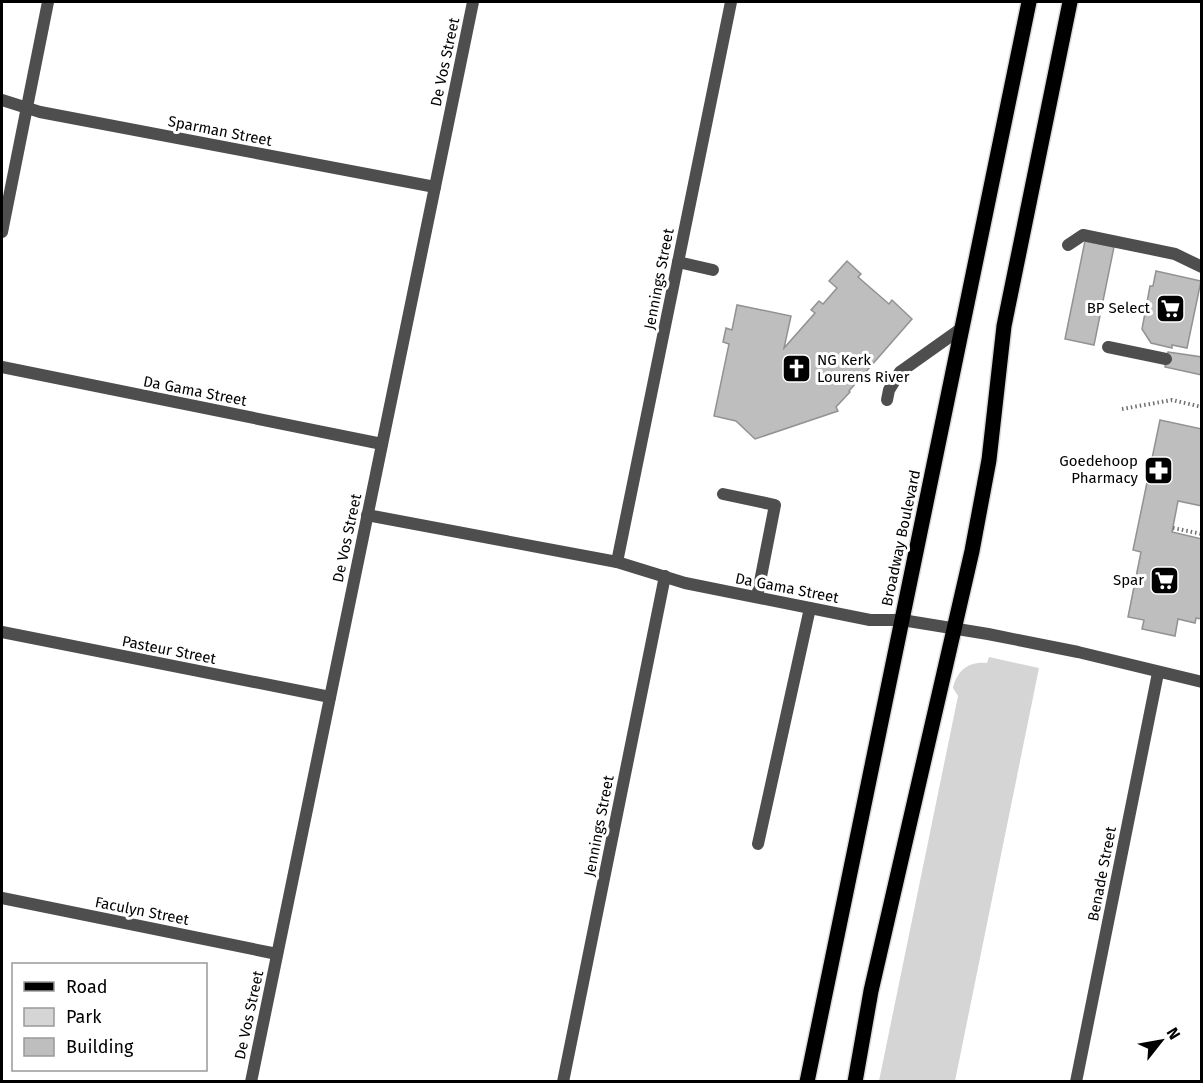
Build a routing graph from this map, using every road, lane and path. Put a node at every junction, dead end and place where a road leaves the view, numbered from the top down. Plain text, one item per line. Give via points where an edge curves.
1 (48, 2) edge
2 (473, 2) edge
3 (731, 2) edge
4 (1029, 2) edge
5 (1070, 2) edge
6 (2, 100) edge
7 (26, 107) junction
8 (435, 187) junction
9 (2, 232) edge
10 (1068, 245) dead end
11 (678, 262) junction
12 (1202, 267) edge
13 (713, 270) dead end
14 (962, 328) junction
15 (1108, 347) dead end
16 (1166, 359) dead end
17 (2, 367) edge
18 (887, 400) dead end
19 (1202, 406) edge
20 (1122, 409) dead end
21 (382, 444) junction
22 (723, 494) dead end
23 (367, 515) junction
24 (1173, 528) dead end
25 (1202, 534) edge
26 (617, 562) junction
27 (665, 576) junction
28 (757, 597) junction
29 (810, 608) junction
30 (902, 620) junction
31 (954, 628) junction
32 (2, 632) edge
33 (1158, 673) junction
34 (1202, 682) edge
35 (330, 698) junction
36 (758, 844) dead end
37 (2, 898) edge
38 (277, 954) junction
39 (251, 1082) edge
40 (563, 1082) edge
41 (807, 1082) edge
42 (855, 1082) edge
43 (1076, 1082) edge

1 - 7 street
2 - 8 street, De Vos Street
3 - 11 street, Jennings Street
4 - 14 main road, Broadway Boulevard
5 - 31 main road via 1006,314 989,460
6 - 7 street, Sparman Street
7 - 8 street, Sparman Street
7 - 9 street
8 - 21 street, De Vos Street
10 - 12 street via 1083,236 1175,254
11 - 13 street
11 - 26 street, Jennings Street
14 - 18 street via 900,372
14 - 30 main road, Broadway Boulevard
15 - 16 street
17 - 21 street, Da Gama Street
19 - 20 path via 1172,400
21 - 23 street, De Vos Street
22 - 28 street via 775,505
23 - 26 street, Da Gama Street
23 - 35 street, De Vos Street
24 - 25 path
26 - 27 street, Da Gama Street
27 - 28 street, Da Gama Street
27 - 40 street, Jennings Street
28 - 29 street, Da Gama Street
29 - 30 street, Da Gama Street via 870,620
29 - 36 street
30 - 31 street, Da Gama Street
30 - 41 main road, Broadway Boulevard
31 - 33 street, Da Gama Street via 1078,652
31 - 42 main road via 871,991
32 - 35 street, Pasteur Street
33 - 34 street, Da Gama Street
33 - 43 street, Benade Street
35 - 38 street, De Vos Street
37 - 38 street, Faculyn Street
38 - 39 street, De Vos Street

